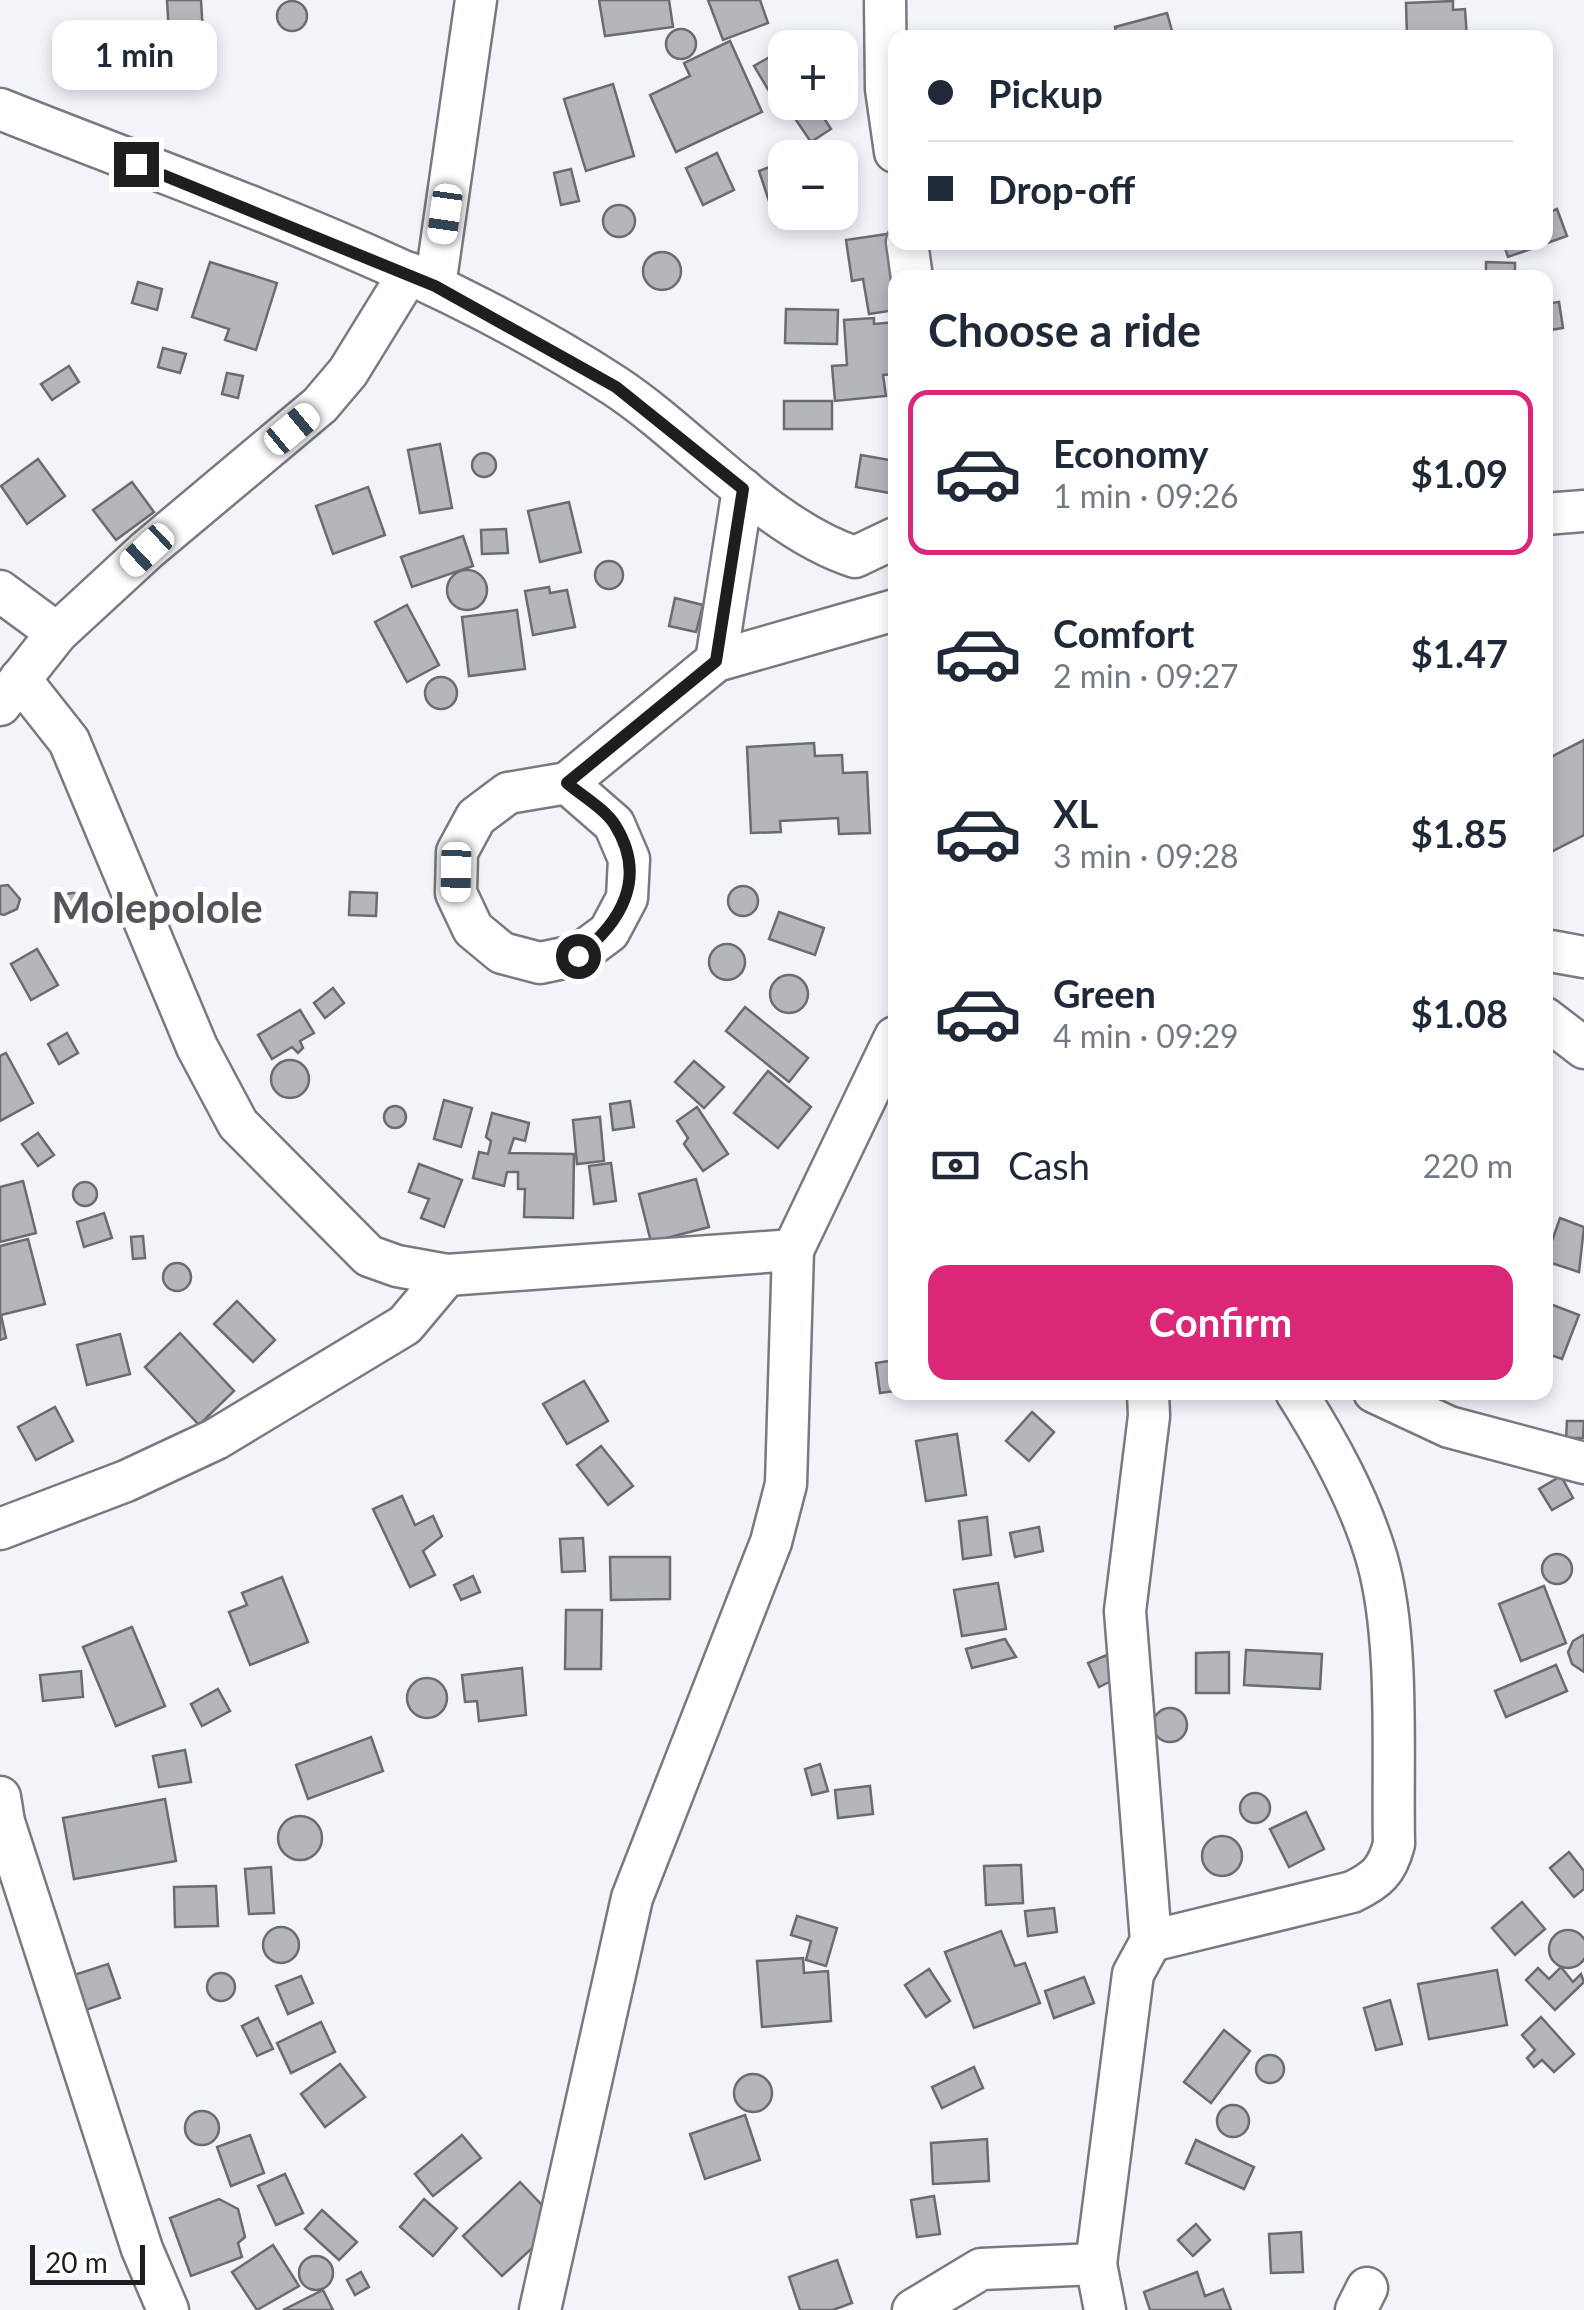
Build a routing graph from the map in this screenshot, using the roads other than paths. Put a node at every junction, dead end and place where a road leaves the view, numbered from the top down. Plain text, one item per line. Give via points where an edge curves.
1 (476, 0) edge
2 (886, 0) edge
3 (888, 103) edge
4 (0, 110) edge
5 (422, 280) junction
6 (743, 489) junction
7 (1584, 511) edge
8 (1553, 513) edge
9 (888, 541) edge
10 (0, 590) edge
11 (888, 612) edge
12 (58, 634) junction
13 (716, 661) junction
14 (10, 692) edge
15 (567, 783) junction
16 (1553, 951) edge
17 (1584, 957) edge
18 (1553, 1024) edge
19 (1584, 1048) edge
20 (888, 1052) edge
21 (793, 1250) junction
22 (446, 1275) junction
23 (1148, 1400) edge
24 (1300, 1400) edge
25 (1391, 1400) edge
26 (1584, 1463) edge
27 (0, 1529) edge
28 (0, 1797) edge
29 (1151, 1940) junction
30 (1096, 2264) junction
31 (168, 2310) edge
32 (540, 2310) edge
33 (913, 2310) edge
34 (1105, 2310) edge

1 - 5 street
2 - 3 street
4 - 5 street
5 - 6 street via 616,387
5 - 12 street via 320,405
6 - 9 street via 832,550 855,557
6 - 13 street
7 - 8 street
10 - 12 street
11 - 13 street
12 - 14 street
13 - 15 street
14 - 22 street via 69,742 197,1047 238,1124 369,1256
15 - 15 street via 614,824 629,859 627,898 608,932 578,956 540,963 502,954 473,929 456,893 457,852 476,817 508,794
16 - 17 street
18 - 19 street
20 - 21 street
21 - 22 street
21 - 32 street via 786,1484 771,1542 632,1898
22 - 27 street via 405,1324 216,1440
23 - 29 street via 1125,1611
24 - 29 street via 1378,1560 1388,1622 1394,1844 1389,1864 1377,1880 1352,1892
25 - 26 street via 1449,1427
28 - 31 street via 142,2249
29 - 30 street via 1134,1974
30 - 33 street via 981,2269
30 - 34 street

